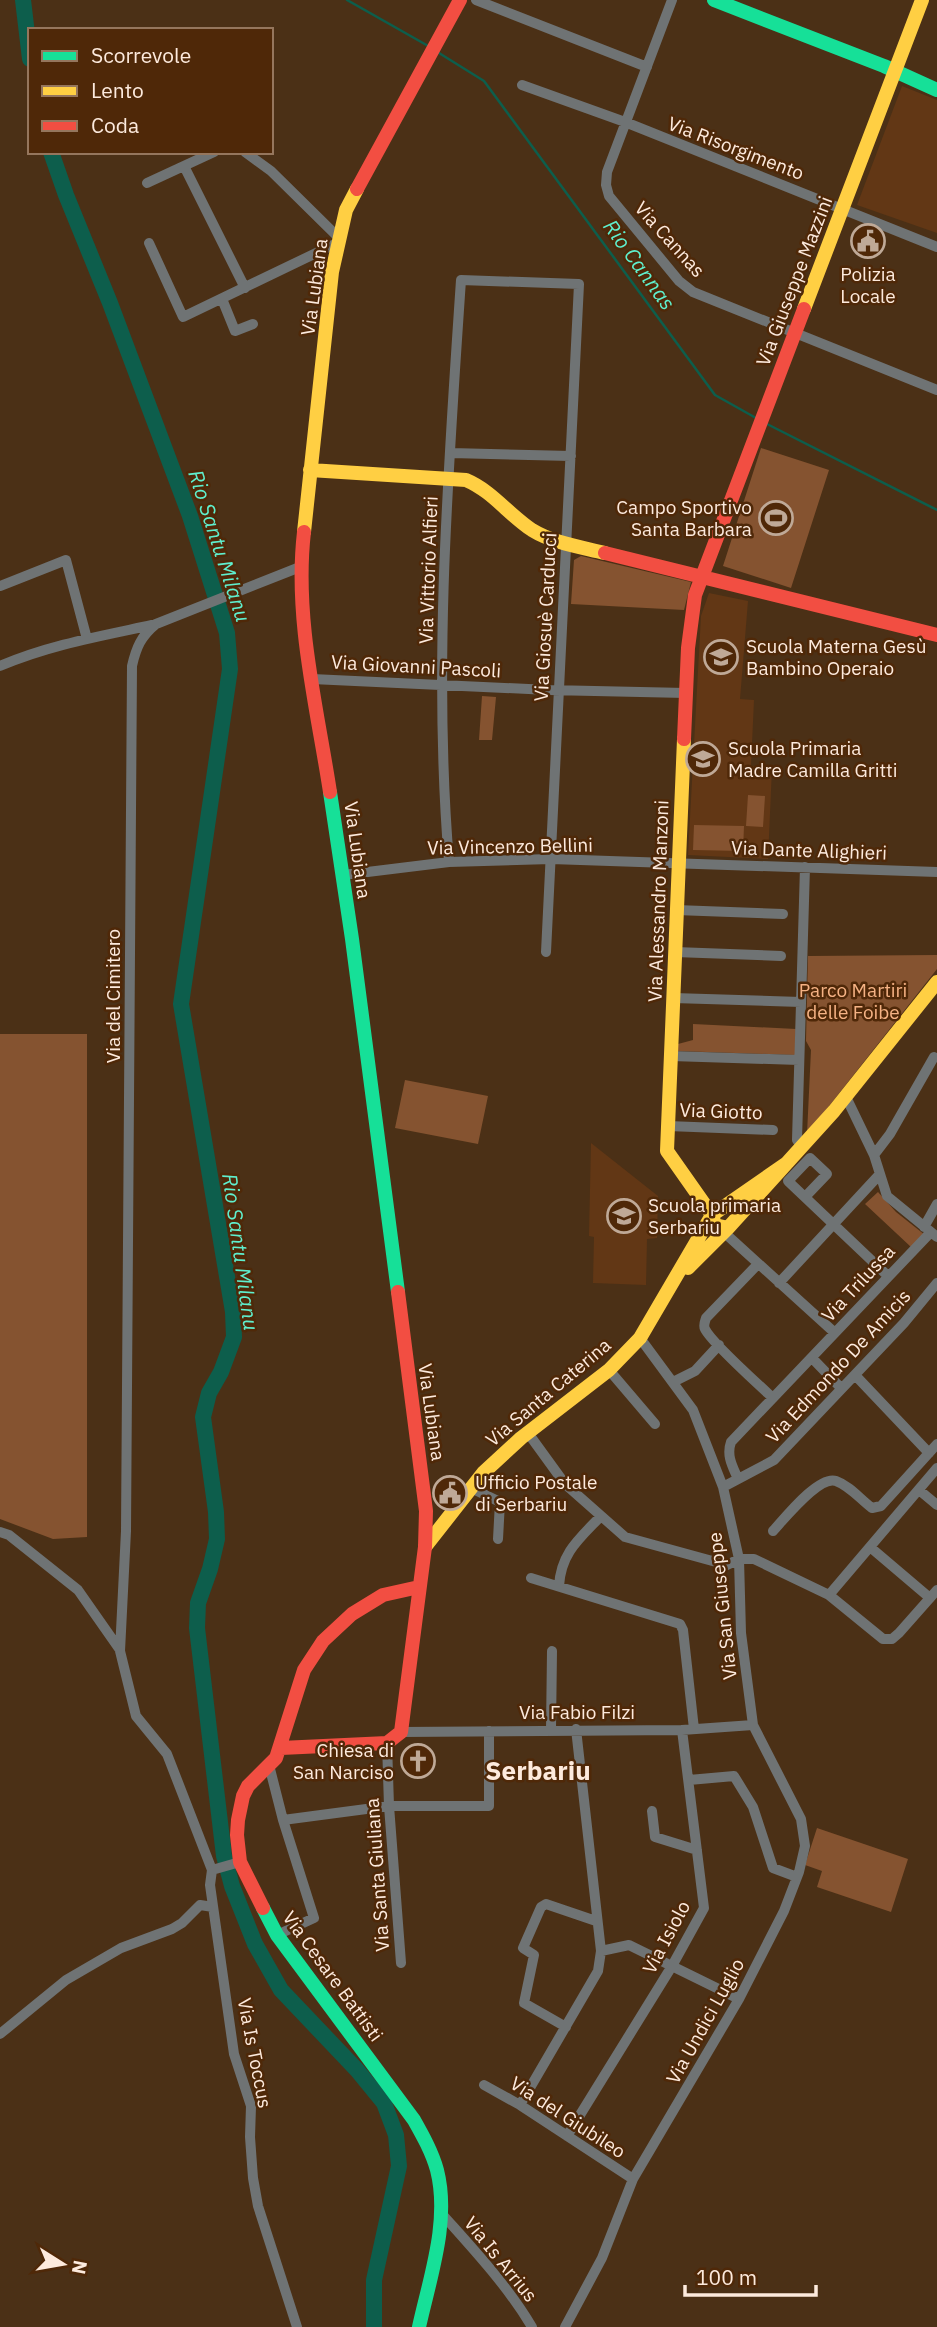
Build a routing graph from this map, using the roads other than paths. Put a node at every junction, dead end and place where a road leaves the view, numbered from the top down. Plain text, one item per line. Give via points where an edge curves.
1 (460, 0) edge
2 (476, 0) edge
3 (673, 0) edge
4 (714, 0) edge
5 (922, 0) edge
6 (646, 67) junction
7 (895, 71) junction
8 (522, 85) dead end
9 (937, 90) edge
10 (625, 122) junction
11 (210, 154) edge
12 (248, 154) edge
13 (184, 166) junction
14 (148, 183) dead end
15 (842, 209) junction
16 (339, 241) junction
17 (149, 243) dead end
18 (937, 247) edge
19 (461, 280) joint
20 (245, 288) junction
21 (222, 299) junction
22 (253, 324) dead end
23 (795, 334) junction
24 (937, 390) edge
25 (451, 453) junction
26 (571, 456) junction
27 (310, 470) junction
28 (449, 478) junction
29 (566, 544) junction
30 (300, 567) junction
31 (704, 576) junction
32 (0, 586) edge
33 (156, 624) junction
34 (937, 635) edge
35 (87, 639) junction
36 (0, 666) edge
37 (312, 679) junction
38 (441, 685) junction
39 (559, 691) junction
40 (686, 693) junction
41 (551, 859) junction
42 (449, 862) junction
43 (679, 864) junction
44 (805, 867) junction
45 (937, 872) edge
46 (343, 875) junction
47 (676, 910) junction
48 (783, 914) dead end
49 (546, 952) dead end
50 (675, 952) junction
51 (781, 956) dead end
52 (937, 982) edge
53 (673, 998) junction
54 (801, 1002) junction
55 (671, 1056) junction
56 (934, 1057) dead end
57 (799, 1060) junction
58 (846, 1097) junction
59 (668, 1126) junction
60 (773, 1130) dead end
61 (801, 1146) junction
62 (874, 1154) junction
63 (787, 1163) junction
64 (880, 1174) junction
65 (805, 1197) dead end
66 (937, 1204) edge
67 (712, 1215) junction
68 (835, 1224) junction
69 (728, 1232) junction
70 (930, 1232) edge
71 (758, 1264) junction
72 (888, 1276) junction
73 (673, 1283) junction
74 (779, 1283) junction
75 (937, 1283) edge
76 (835, 1334) junction
77 (640, 1338) junction
78 (719, 1345) junction
79 (812, 1358) junction
80 (609, 1370) junction
81 (855, 1374) junction
82 (673, 1382) junction
83 (841, 1388) junction
84 (773, 1398) junction
85 (655, 1424) dead end
86 (528, 1433) junction
87 (937, 1444) edge
88 (929, 1453) junction
89 (937, 1468) edge
90 (738, 1479) junction
91 (723, 1487) junction
92 (471, 1488) junction
93 (919, 1490) junction
94 (937, 1505) edge
95 (601, 1516) junction
96 (426, 1525) junction
97 (442, 1525) junction
98 (773, 1531) dead end
99 (0, 1532) edge
100 (498, 1539) dead end
101 (425, 1547) junction
102 (870, 1547) junction
103 (738, 1559) junction
104 (531, 1578) dead end
105 (559, 1586) junction
106 (419, 1587) junction
107 (934, 1594) edge
108 (829, 1595) junction
109 (120, 1651) junction
110 (551, 1651) dead end
111 (753, 1725) junction
112 (576, 1729) junction
113 (694, 1729) junction
114 (551, 1730) junction
115 (682, 1730) junction
116 (489, 1731) junction
117 (401, 1732) junction
118 (387, 1743) junction
119 (281, 1748) junction
120 (269, 1765) junction
121 (689, 1780) junction
122 (389, 1807) junction
123 (652, 1811) dead end
124 (283, 1819) junction
125 (697, 1850) junction
126 (237, 1863) junction
127 (214, 1869) junction
128 (797, 1877) junction
129 (213, 1907) junction
130 (596, 1921) junction
131 (277, 1935) junction
132 (601, 1951) junction
133 (401, 1963) dead end
134 (672, 1966) junction
135 (739, 1999) junction
136 (566, 2027) junction
137 (0, 2034) edge
138 (484, 2085) dead end
139 (520, 2105) junction
140 (567, 2136) junction
141 (633, 2179) junction
142 (442, 2214) junction
143 (569, 2326) edge
144 (297, 2327) edge
145 (419, 2327) edge
146 (532, 2327) edge

1 - 16 street, Via Lubiana via 346,210
2 - 6 street
3 - 6 street, Via Cannas
4 - 7 street
5 - 7 street, Via Giuseppe Mazzini
6 - 10 street, Via Cannas
7 - 9 street
7 - 15 street, Via Giuseppe Mazzini
8 - 10 street, Via Risorgimento
10 - 15 street, Via Risorgimento
10 - 23 street, Via Cannas via 607,172 609,196 679,281 694,292
11 - 13 street
12 - 16 street via 271,171
13 - 14 street
13 - 20 street
15 - 18 street, Via Risorgimento
15 - 23 street, Via Giuseppe Mazzini
16 - 20 street
16 - 27 street, Via Lubiana
17 - 21 street via 183,317
19 - 25 street, Via Vittorio Alfieri
19 - 26 street, Via Giosuè Carducci via 579,284
20 - 21 street
21 - 22 street via 235,331
23 - 24 street, Via Cannas
23 - 31 street, Via Giuseppe Mazzini
25 - 26 street
25 - 28 street, Via Vittorio Alfieri
26 - 29 street, Via Giosuè Carducci
27 - 28 street
27 - 30 street, Via Lubiana
28 - 29 street via 482,487 532,530
28 - 38 street, Via Vittorio Alfieri
29 - 31 street
29 - 39 street, Via Giosuè Carducci
30 - 33 street
30 - 37 street, Via Lubiana
31 - 34 street
31 - 40 street, Via Alessandro Manzoni via 691,615
32 - 35 street via 66,560
33 - 35 street
33 - 109 street, Via del Cimitero via 140,641 132,666 126,1531
35 - 36 street
37 - 38 street, Via Giovanni Pascoli
37 - 46 street, Via Lubiana
38 - 39 street, Via Giovanni Pascoli
38 - 42 street, Via Vittorio Alfieri
39 - 40 street, Via Giovanni Pascoli
39 - 41 street, Via Giosuè Carducci
40 - 43 street, Via Alessandro Manzoni
41 - 42 street, Via Vincenzo Bellini
41 - 43 street, Via Vincenzo Bellini
41 - 49 street, Via Giosuè Carducci
42 - 46 street, Via Vincenzo Bellini
43 - 44 street, Via Dante Alighieri
43 - 47 street, Via Alessandro Manzoni
44 - 45 street, Via Dante Alighieri
44 - 54 street
46 - 96 street, Via Lubiana
47 - 48 street
47 - 50 street, Via Alessandro Manzoni
50 - 51 street
50 - 53 street, Via Alessandro Manzoni
52 - 58 street, Via Santa Caterina
53 - 54 street
53 - 55 street, Via Alessandro Manzoni
54 - 57 street
55 - 57 street
55 - 59 street, Via Alessandro Manzoni
56 - 62 street
57 - 61 street via 797,1140
58 - 61 street, Via Santa Caterina
58 - 62 street
59 - 60 street, Via Giotto
59 - 67 street, Via Alessandro Manzoni via 667,1151
61 - 63 street, Via Santa Caterina
62 - 64 street
63 - 67 street, Via Santa Caterina
63 - 69 street, Via Santa Caterina
64 - 68 street
64 - 70 street via 887,1196
65 - 68 street
66 - 70 street, Via Trilussa
67 - 69 street via 715,1226
67 - 73 street, Via Santa Caterina
68 - 72 street
68 - 74 street
69 - 71 street
69 - 73 street, Via Santa Caterina
70 - 72 street, Via Trilussa
71 - 74 street
71 - 78 street via 706,1318 705,1330
72 - 76 street, Via Trilussa
73 - 77 street, Via Santa Caterina
74 - 76 street
75 - 81 street, Via Edmondo De Amicis
76 - 79 street, Via Trilussa
77 - 80 street, Via Santa Caterina
77 - 82 street, Via San Giuseppe
78 - 82 street via 695,1371
78 - 84 street
79 - 83 street
79 - 84 street, Via Trilussa
80 - 85 street
80 - 86 street, Via Santa Caterina
81 - 83 street, Via Edmondo De Amicis
81 - 88 street
82 - 91 street, Via San Giuseppe via 693,1410
83 - 90 street, Via Edmondo De Amicis via 774,1460
84 - 90 street, Via Trilussa via 731,1442 729,1459
86 - 92 street, Via Santa Caterina
86 - 95 street via 565,1484
87 - 88 street
88 - 98 street via 881,1506 872,1508 830,1480 819,1484
89 - 93 street
90 - 91 street, Via Edmondo De Amicis
91 - 103 street, Via San Giuseppe
92 - 97 street, Via Santa Caterina
92 - 100 street via 500,1502
93 - 94 street
93 - 102 street
95 - 103 street via 625,1537 727,1565
95 - 105 street via 569,1551
96 - 97 street
96 - 101 street, Via Lubiana
97 - 101 street, Via Santa Caterina
99 - 109 street via 78,1590
101 - 106 street, Via Lubiana
102 - 107 street
102 - 108 street
103 - 108 street via 754,1559
103 - 111 street, Via San Giuseppe via 741,1633
104 - 105 street
105 - 113 street via 680,1624
106 - 117 street, Via Lubiana
106 - 119 street, Via Cesare Battisti via 383,1595 352,1614 323,1641 304,1670
107 - 108 street via 892,1639 883,1639
109 - 127 street via 136,1716 167,1754
110 - 114 street
111 - 113 street, Via Fabio Filzi
111 - 128 street, Via Undici Luglio via 801,1819 805,1846
112 - 114 street, Via Fabio Filzi
112 - 115 street, Via Fabio Filzi
112 - 130 street
113 - 115 street, Via Fabio Filzi
114 - 116 street, Via Fabio Filzi
115 - 121 street, Via Isiolo
116 - 117 street, Via Fabio Filzi
116 - 122 street via 489,1806
117 - 118 street
118 - 119 street
118 - 122 street, Via Santa Giuliana
119 - 120 street, Via Cesare Battisti
120 - 124 street
120 - 126 street, Via Cesare Battisti via 243,1796
121 - 125 street, Via Isiolo
121 - 128 street via 734,1776 752,1807 773,1868
122 - 124 street
122 - 133 street, Via Santa Giuliana
123 - 125 street via 655,1837
124 - 131 street via 314,1918
125 - 134 street, Via Isiolo via 704,1908
126 - 127 street
126 - 131 street, Via Cesare Battisti
127 - 129 street, Via Is Toccus via 210,1885
128 - 135 street, Via Undici Luglio
129 - 137 street via 200,1905 172,1929 105,1956 66,1980
129 - 144 street, Via Is Toccus via 234,2054 251,2106 257,2197
130 - 132 street
130 - 136 street via 547,1904 541,1907 523,1948 534,1955 524,2003
131 - 142 street, Via Cesare Battisti via 425,2136 441,2182
132 - 134 street via 629,1945
132 - 136 street via 598,1971
134 - 135 street
134 - 140 street, Via Isiolo
135 - 141 street, Via Undici Luglio
136 - 139 street
138 - 139 street, Via del Giubileo
139 - 140 street, Via del Giubileo
140 - 141 street, Via del Giubileo
141 - 143 street, Via Undici Luglio
142 - 145 street, Via Cesare Battisti
142 - 146 street, Via Is Arrius via 493,2272

